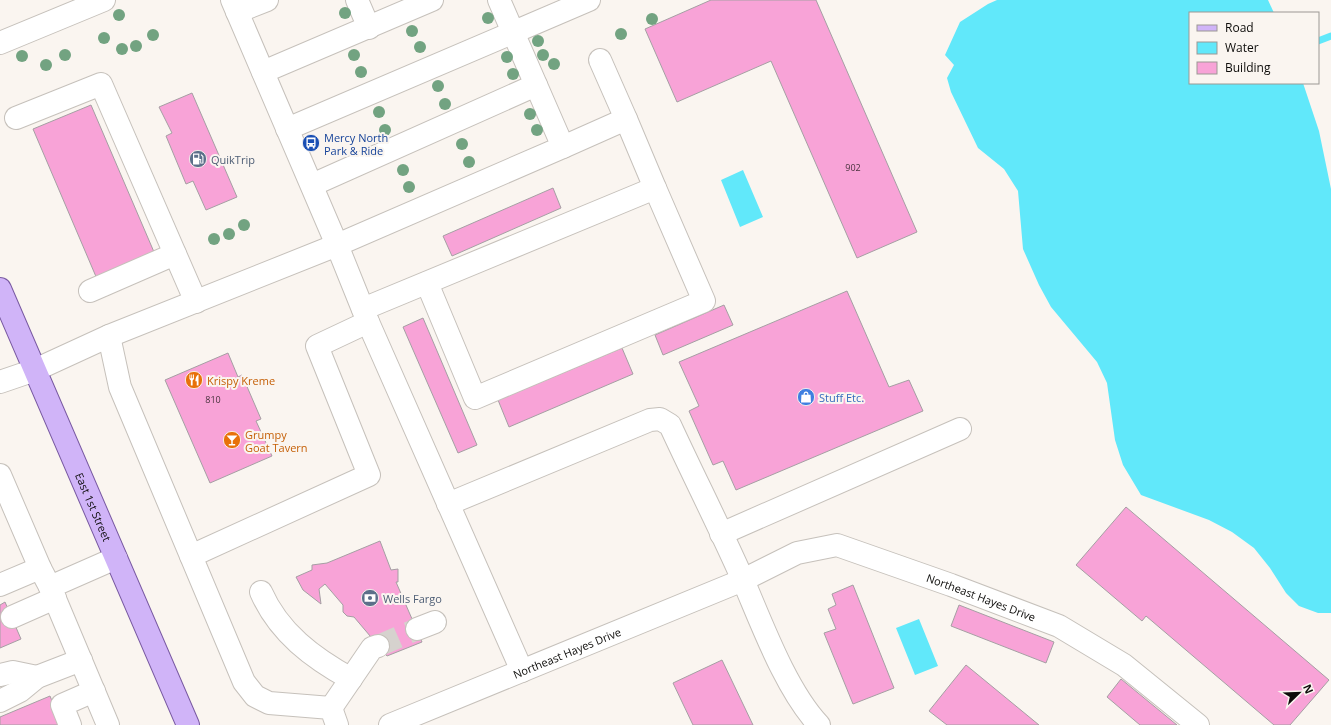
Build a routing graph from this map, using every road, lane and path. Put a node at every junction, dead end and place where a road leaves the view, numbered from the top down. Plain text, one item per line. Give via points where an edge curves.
1 (104, 0) edge
2 (267, 0) edge
3 (357, 0) edge
4 (432, 0) edge
5 (499, 0) edge
6 (589, 0) edge
7 (234, 6) edge
8 (368, 28) junction
9 (514, 32) junction
10 (0, 43) edge
11 (600, 60) dead end
12 (263, 72) junction
13 (536, 85) junction
14 (16, 118) dead end
15 (626, 119) junction
16 (287, 129) junction
17 (563, 147) junction
18 (312, 185) junction
19 (656, 188) junction
20 (337, 245) junction
21 (175, 254) junction
22 (427, 283) junction
23 (0, 288) edge
24 (90, 291) dead end
25 (196, 302) junction
26 (366, 316) junction
27 (109, 336) junction
28 (35, 370) junction
29 (0, 382) edge
30 (960, 429) dead end
31 (0, 475) edge
32 (448, 504) junction
33 (721, 534) junction
34 (191, 556) junction
35 (116, 558) junction
36 (40, 568) junction
37 (743, 580) junction
38 (0, 585) edge
39 (261, 592) dead end
40 (53, 593) junction
41 (12, 617) dead end
42 (375, 647) tunnel mouth
43 (81, 660) junction
44 (522, 671) junction
45 (0, 675) edge
46 (38, 677) junction
47 (351, 679) junction
48 (94, 690) junction
49 (0, 701) edge
50 (334, 717) edge
51 (70, 725) edge
52 (108, 725) edge
53 (188, 725) edge
54 (390, 725) edge
55 (819, 725) edge
56 (1198, 725) edge

1 - 10 street
2 - 7 street
3 - 8 street
4 - 8 street
5 - 9 street
6 - 9 street
7 - 12 street
8 - 12 street
9 - 13 street
9 - 16 street
11 - 15 street
12 - 16 street
13 - 17 street
13 - 18 street
14 - 21 street via 101,84
15 - 17 street
15 - 19 street
16 - 18 street
17 - 20 street
18 - 20 street
19 - 22 street
19 - 22 street via 704,301 474,398
20 - 25 street
20 - 26 street
21 - 24 street
21 - 25 street
22 - 26 street
23 - 28 main road, East 1st Street
25 - 27 street
26 - 32 street
26 - 34 street via 317,346 369,475
27 - 28 street
27 - 34 street via 120,388
28 - 29 street
28 - 35 main road, East 1st Street
30 - 33 street
31 - 36 street
32 - 33 street via 650,420 660,419 670,425
32 - 44 street
33 - 37 street
34 - 50 street via 244,682 255,696 269,703
35 - 40 street
35 - 53 main road, East 1st Street
36 - 38 street
36 - 40 street
37 - 44 street, Northeast Hayes Drive
37 - 55 street via 792,685 809,714
37 - 56 street, Northeast Hayes Drive via 797,553 838,545 951,584 1059,626 1124,665
39 - 47 street via 269,610 302,647 327,666
40 - 41 street
40 - 43 street
42 - 47 street
43 - 46 street
43 - 48 street
44 - 54 street, Northeast Hayes Drive
45 - 46 street via 13,672
46 - 49 street
47 - 50 street
48 - 51 street via 62,705
48 - 52 street

